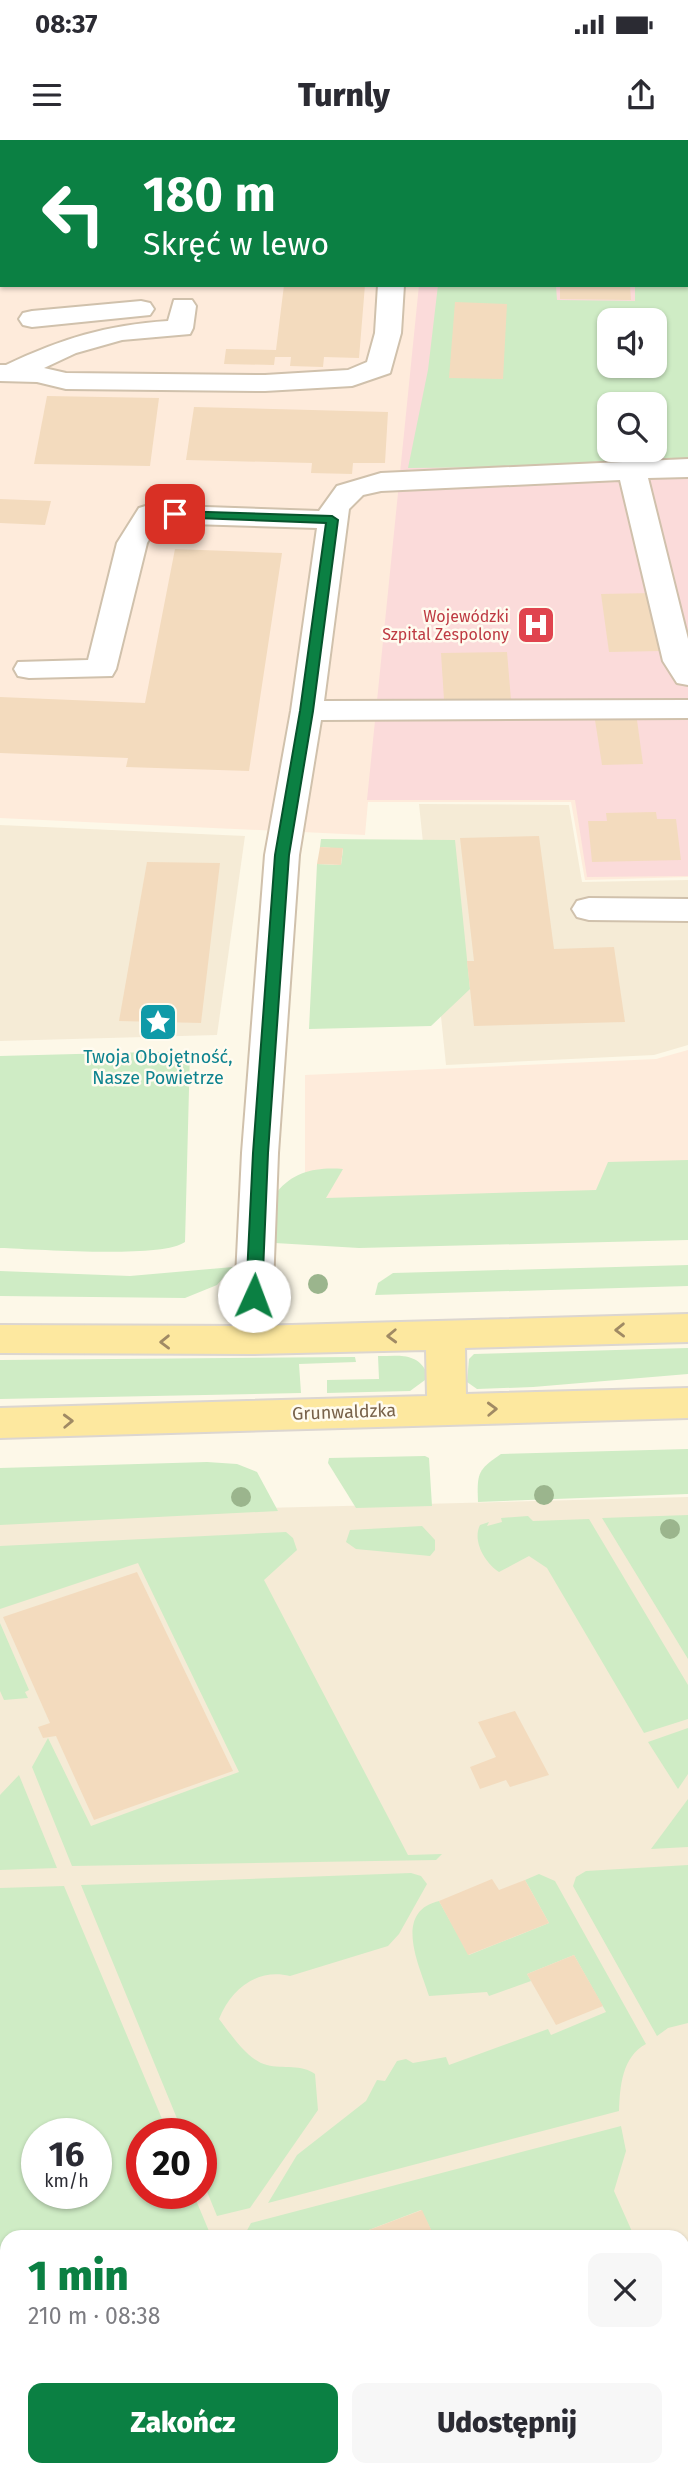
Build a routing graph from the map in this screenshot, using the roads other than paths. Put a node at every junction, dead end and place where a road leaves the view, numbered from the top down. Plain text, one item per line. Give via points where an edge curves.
1 (391, 287) edge
2 (186, 296) edge
3 (6, 373) edge
4 (688, 468) edge
5 (632, 470) junction
6 (332, 520) junction
7 (676, 599) edge
8 (29, 669) dead end
9 (688, 676) edge
10 (688, 709) edge
11 (307, 711) junction
12 (589, 909) dead end
13 (688, 910) edge
14 (688, 1328) edge
15 (445, 1334) junction
16 (0, 1339) edge
17 (252, 1340) junction
18 (688, 1403) edge
19 (447, 1410) junction
20 (0, 1423) edge

1 - 3 lane via 380,367 352,378 279,383 100,382
2 - 3 lane via 180,328 121,332 66,347
2 - 3 lane via 36,308
4 - 5 lane
5 - 6 lane via 366,484 343,493
5 - 7 lane
6 - 8 lane via 149,514 132,543 101,669
6 - 11 lane
7 - 9 lane via 678,661
10 - 11 lane
11 - 17 lane via 282,855 260,1153
12 - 13 lane
14 -> 15 main road
15 -> 17 main road
15 - 19 main road
17 -> 16 main road
19 -> 18 main road, Grunwaldzka
20 -> 19 main road, Grunwaldzka

